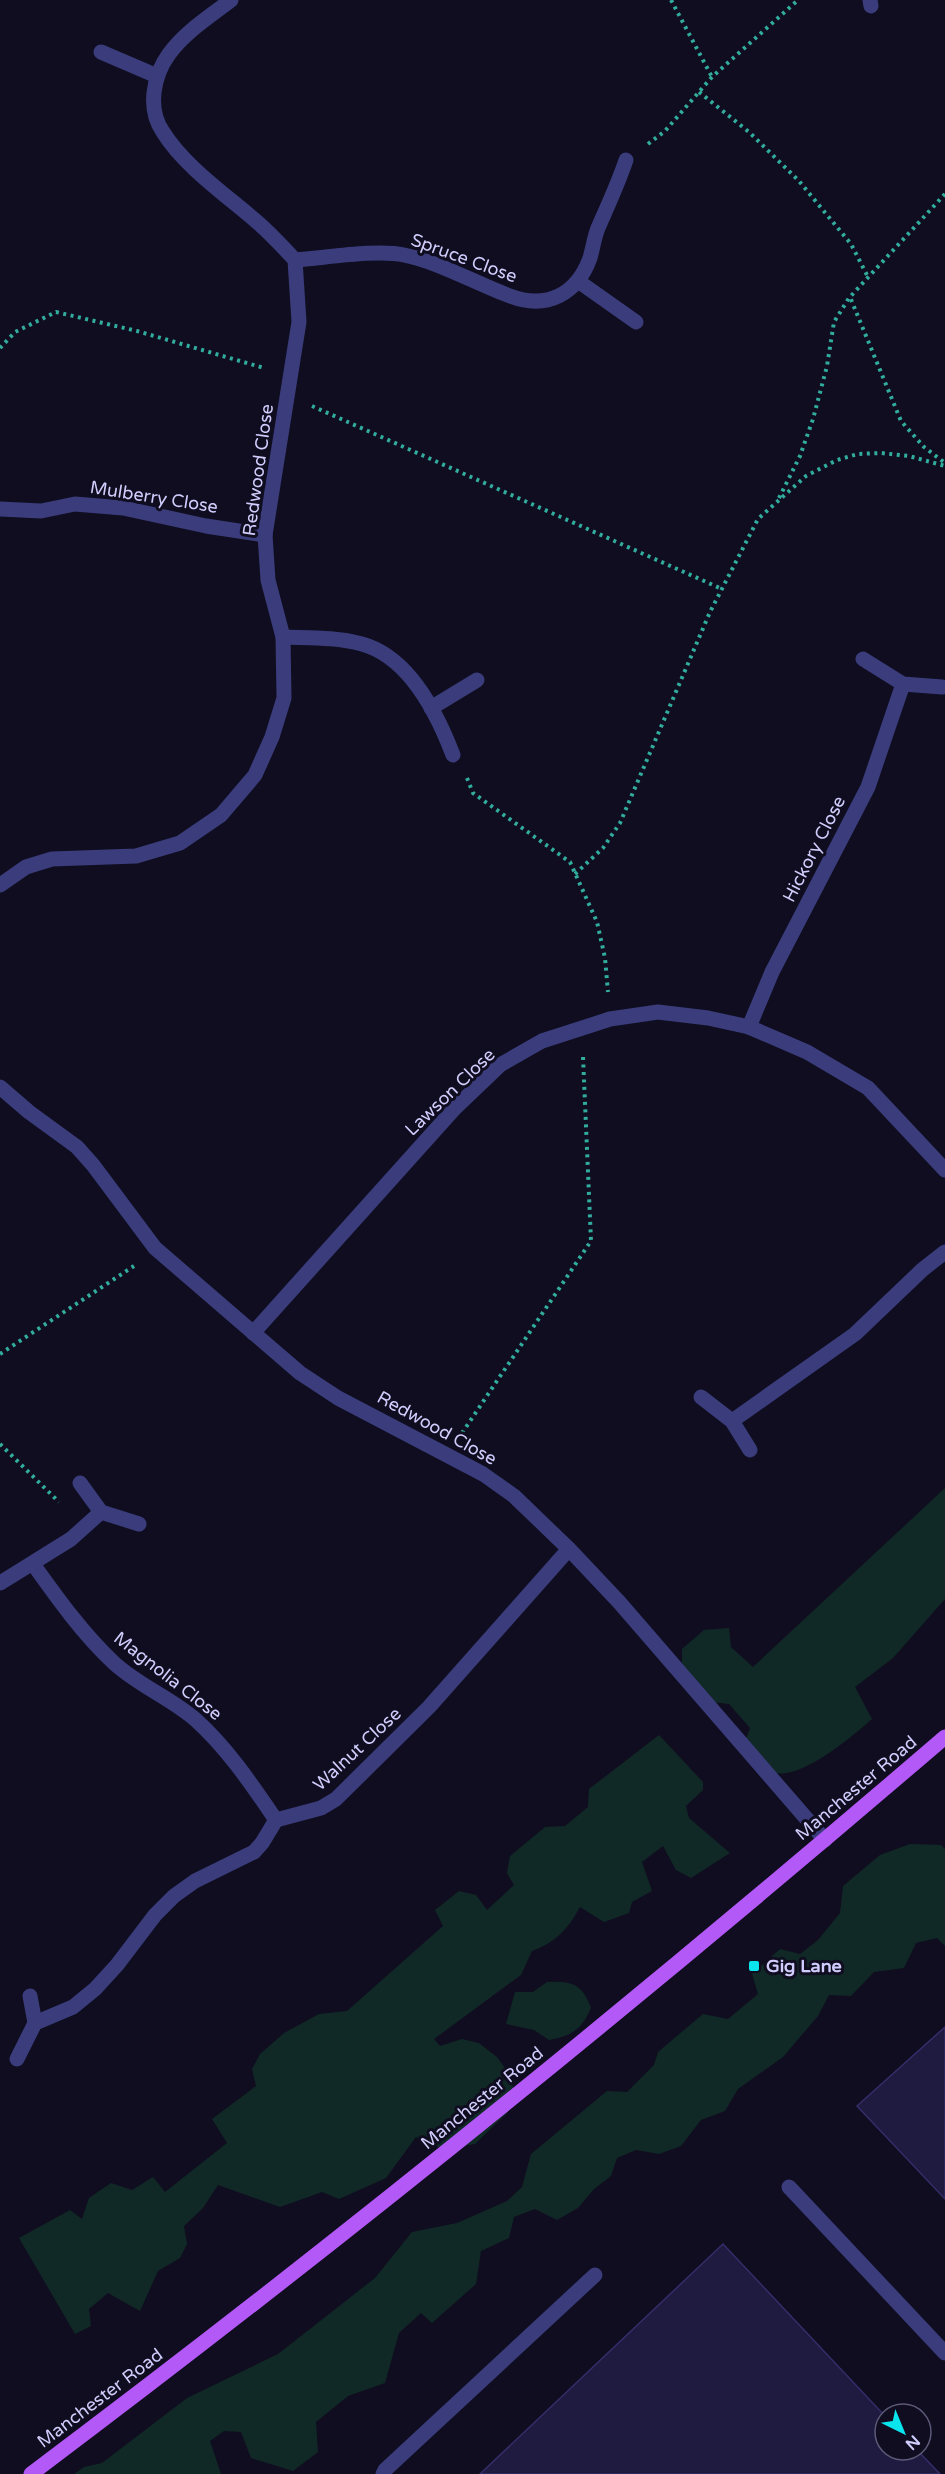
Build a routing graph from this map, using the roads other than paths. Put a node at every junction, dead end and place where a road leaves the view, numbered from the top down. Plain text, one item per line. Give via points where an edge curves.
1 (231, 0) edge
2 (100, 52) dead end
3 (157, 76) junction
4 (626, 160) road end
5 (295, 260) junction
6 (578, 281) junction
7 (636, 322) dead end
8 (0, 509) edge
9 (265, 535) junction
10 (283, 637) junction
11 (863, 659) dead end
12 (477, 680) dead end
13 (903, 684) junction
14 (942, 687) dead end
15 (431, 708) junction
16 (453, 755) road end
17 (0, 885) edge
18 (749, 1027) junction
19 (0, 1087) edge
20 (945, 1170) edge
21 (945, 1252) edge
22 (253, 1333) junction
23 (701, 1397) dead end
24 (732, 1421) junction
25 (750, 1450) dead end
26 (80, 1483) dead end
27 (101, 1512) junction
28 (139, 1524) dead end
29 (569, 1549) junction
30 (33, 1564) junction
31 (0, 1583) edge
32 (945, 1737) edge
33 (276, 1820) junction
34 (825, 1840) junction
35 (30, 1996) dead end
36 (35, 2023) junction
37 (17, 2059) dead end
38 (789, 2187) dead end
39 (595, 2275) dead end
40 (945, 2353) edge
41 (32, 2474) edge
42 (383, 2474) edge

1 - 3 street via 186,35 168,55
2 - 3 street
3 - 5 street via 153,95 162,132
4 - 6 street
5 - 6 street, Spruce Close via 404,254 513,297 530,300 564,294
5 - 9 street, Redwood Close via 299,322
6 - 7 street
8 - 9 street, Mulberry Close via 41,511 75,504 123,508
9 - 10 street, Redwood Close via 268,580
10 - 15 street via 337,639 380,651 397,664
10 - 17 street, Redwood Close via 284,698 272,737 255,775 222,815 180,843 136,856 52,860 26,867
11 - 13 street
12 - 15 street
13 - 14 street
13 - 18 street, Hickory Close via 868,787 772,972
15 - 16 street
18 - 20 street, Lawson Close via 807,1052 868,1088
18 - 22 street, Lawson Close via 658,1012 610,1019 542,1041 500,1065 455,1108
19 - 22 street, Redwood Close via 93,1164 155,1248
21 - 24 street via 855,1334
22 - 29 street, Redwood Close via 300,1373 338,1398 483,1474 514,1496
23 - 24 street
24 - 25 street
26 - 27 street
27 - 28 street
27 - 30 street via 71,1539
29 - 33 street, Walnut Close via 429,1707 336,1799 321,1808
29 - 34 street, Redwood Close
30 - 31 street
30 - 33 street, Magnolia Close via 66,1611 115,1663 174,1702 218,1743
32 - 34 main road, Manchester Road
33 - 36 street via 254,1852 195,1881 174,1896 95,1989 73,2007
34 - 41 main road, Manchester Road via 423,2172
35 - 36 street
36 - 37 street
38 - 40 street
39 - 42 street

